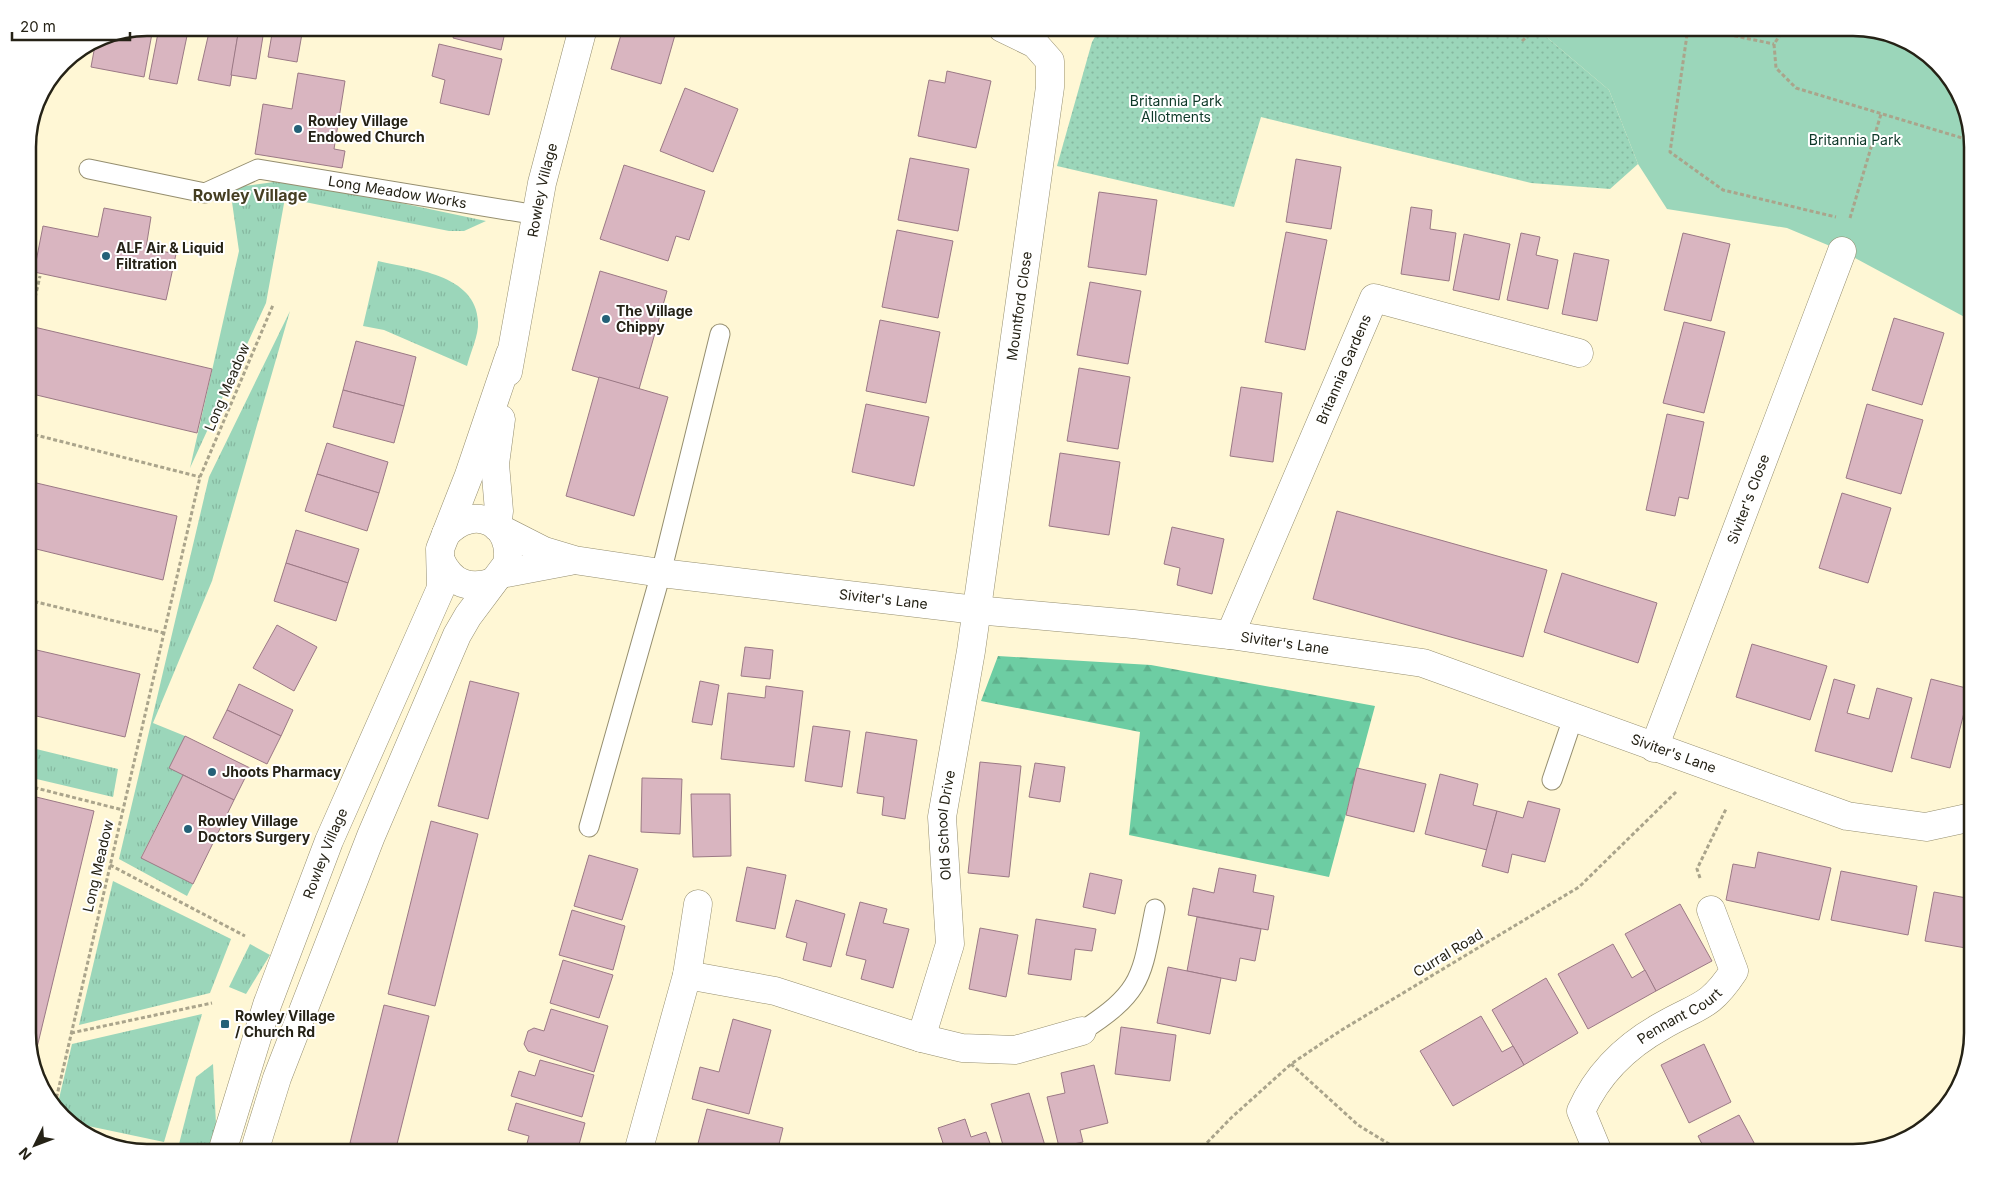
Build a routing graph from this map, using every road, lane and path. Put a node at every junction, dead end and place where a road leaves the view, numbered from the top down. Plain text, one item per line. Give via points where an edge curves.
1 (581, 36) edge
2 (1019, 36) edge
3 (1527, 36) edge
4 (1687, 36) edge
5 (1735, 36) edge
6 (1780, 36) edge
7 (1522, 41) dead end
8 (1774, 44) junction
9 (1881, 114) junction
10 (1964, 140) edge
11 (90, 169) dead end
12 (537, 215) junction
13 (1842, 250) dead end
14 (40, 276) dead end
15 (36, 293) edge
16 (273, 305) dead end
17 (720, 334) dead end
18 (1579, 353) dead end
19 (510, 354) junction
20 (36, 435) edge
21 (200, 477) junction
22 (497, 527) junction
23 (446, 534) junction
24 (574, 560) junction
25 (441, 561) junction
26 (661, 573) junction
27 (497, 578) junction
28 (36, 602) edge
29 (976, 610) junction
30 (164, 633) junction
31 (1230, 635) junction
32 (1573, 718) junction
33 (1654, 748) junction
34 (1704, 765) junction
35 (1741, 778) junction
36 (1552, 780) dead end
37 (36, 788) edge
38 (123, 810) junction
39 (1964, 819) edge
40 (589, 827) dead end
41 (110, 865) junction
42 (698, 904) dead end
43 (1155, 908) dead end
44 (1711, 910) joint
45 (245, 936) dead end
46 (687, 975) junction
47 (212, 1003) dead end
48 (1082, 1031) joint
49 (71, 1034) junction
50 (921, 1038) junction
51 (1291, 1064) junction
52 (57, 1097) edge
53 (224, 1144) edge
54 (256, 1144) edge
55 (640, 1144) edge
56 (1206, 1144) edge
57 (1389, 1144) edge
58 (1595, 1144) edge

1 - 12 street, Rowley Village via 542,183
2 - 29 street, Mountford Close via 1036,44 1050,61 1050,87
3 - 7 path
4 - 9 path via 1670,152 1723,190 1850,220
5 - 8 path
6 - 8 path
8 - 9 path via 1776,68 1796,88
9 - 10 path
11 - 12 lane, Long Meadow Works via 204,193 258,169
12 - 19 street, Rowley Village
13 - 33 street, Siviter's Close
14 - 15 path
16 - 21 path, Long Meadow
17 - 26 lane
18 - 31 street, Britannia Gardens via 1374,298
19 - 22 street, Rowley Village via 495,464
19 - 23 street, Rowley Village
20 - 21 path
21 - 30 path, Long Meadow
22 - 23 street via 486,520 472,518 454,525
22 - 24 street, Siviter's Lane via 544,551
22 - 27 street, Rowley Village via 505,537 509,554 507,564
23 - 25 street, Rowley Village via 440,550
24 - 26 street, Siviter's Lane
24 - 27 street, Siviter's Lane via 537,566
25 - 27 street via 454,580 470,586
25 - 53 street, Rowley Village via 436,601 362,760 329,841 267,1005
26 - 29 street, Siviter's Lane
26 - 40 lane
27 - 54 street, Rowley Village via 457,635 371,836 277,1078
28 - 30 path
29 - 31 street, Siviter's Lane
29 - 50 street, Old School Drive via 942,817 950,944
30 - 38 path, Long Meadow
31 - 32 street, Siviter's Lane via 1423,663
32 - 33 street, Siviter's Lane
32 - 36 lane
33 - 34 street, Siviter's Lane
34 - 35 street, Siviter's Lane
34 - 51 path, Curral Road via 1579,887
35 - 39 street, Siviter's Lane via 1847,816 1926,827
35 - 44 path via 1697,869
37 - 38 path
38 - 41 path, Long Meadow
41 - 45 path
41 - 49 path, Long Meadow
42 - 46 street
43 - 48 lane via 1142,970 1130,994
44 - 58 street, Pennant Court via 1734,971 1720,992 1706,1005 1662,1026 1625,1050 1607,1068 1581,1111
46 - 50 street via 776,991
46 - 55 street
47 - 49 path
48 - 50 street via 1015,1050 962,1048
49 - 52 path, Long Meadow
51 - 56 path, Curral Road
51 - 57 path via 1358,1125

